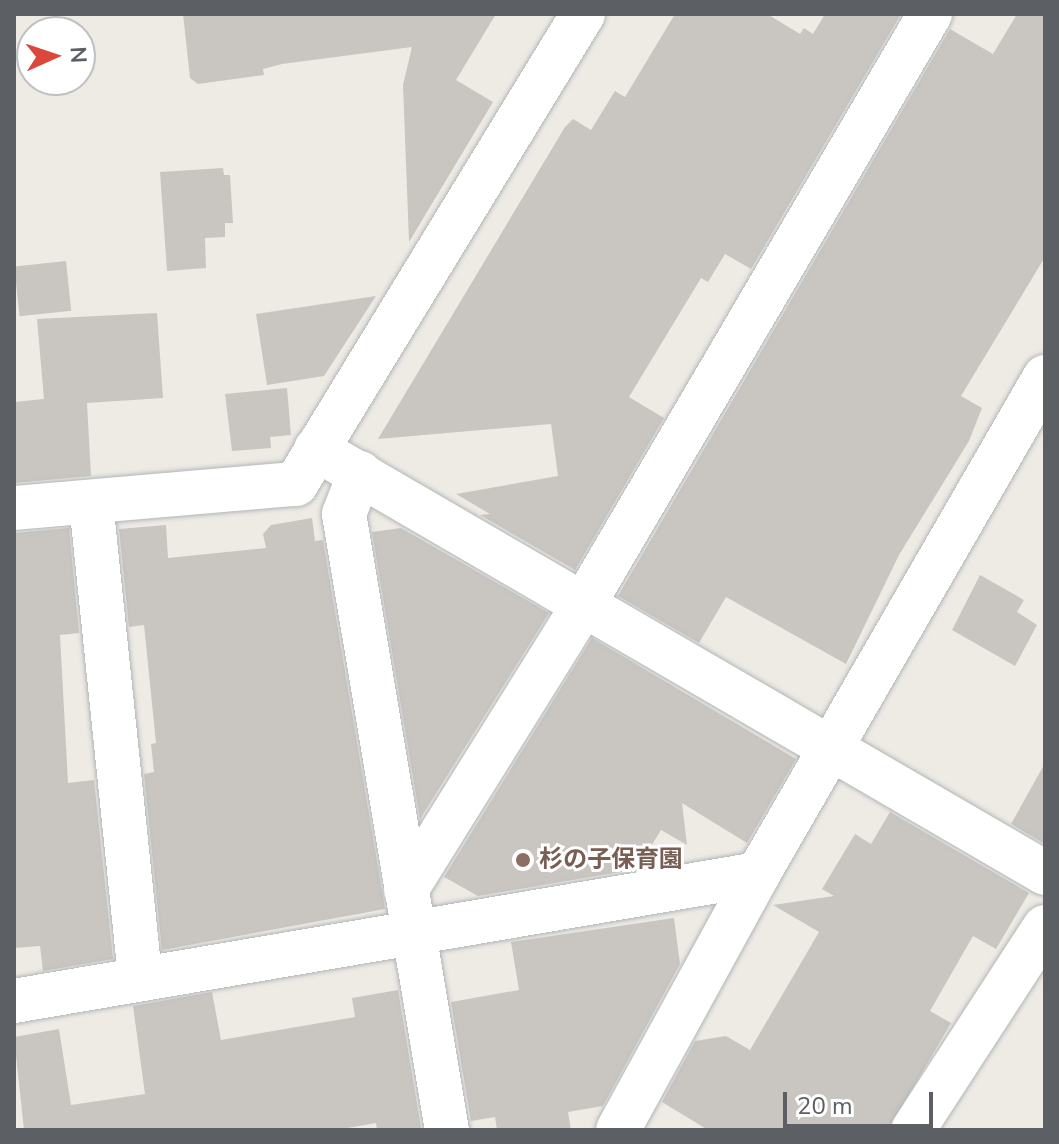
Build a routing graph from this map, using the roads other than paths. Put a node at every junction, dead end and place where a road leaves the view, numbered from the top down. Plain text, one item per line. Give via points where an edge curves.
1 (583, 14) edge
2 (930, 14) edge
3 (1045, 377) edge
4 (316, 449) junction
5 (360, 473) junction
6 (91, 502) junction
7 (14, 508) edge
8 (585, 602) junction
9 (828, 749) junction
10 (1045, 873) edge
11 (758, 874) junction
12 (406, 890) junction
13 (1045, 927) edge
14 (413, 933) junction
15 (140, 979) junction
16 (14, 1001) edge
17 (447, 1130) edge
18 (618, 1130) edge
19 (913, 1130) edge

1 - 4 street
2 - 8 street
3 - 9 street
4 - 5 street
4 - 6 street via 296,484
5 - 8 street
5 - 12 street via 344,514
6 - 7 street
6 - 15 street
8 - 9 street
8 - 12 street
9 - 10 street
9 - 11 street
11 - 14 street
11 - 18 street
12 - 14 street
13 - 19 street
14 - 15 street
14 - 17 street
15 - 16 street

